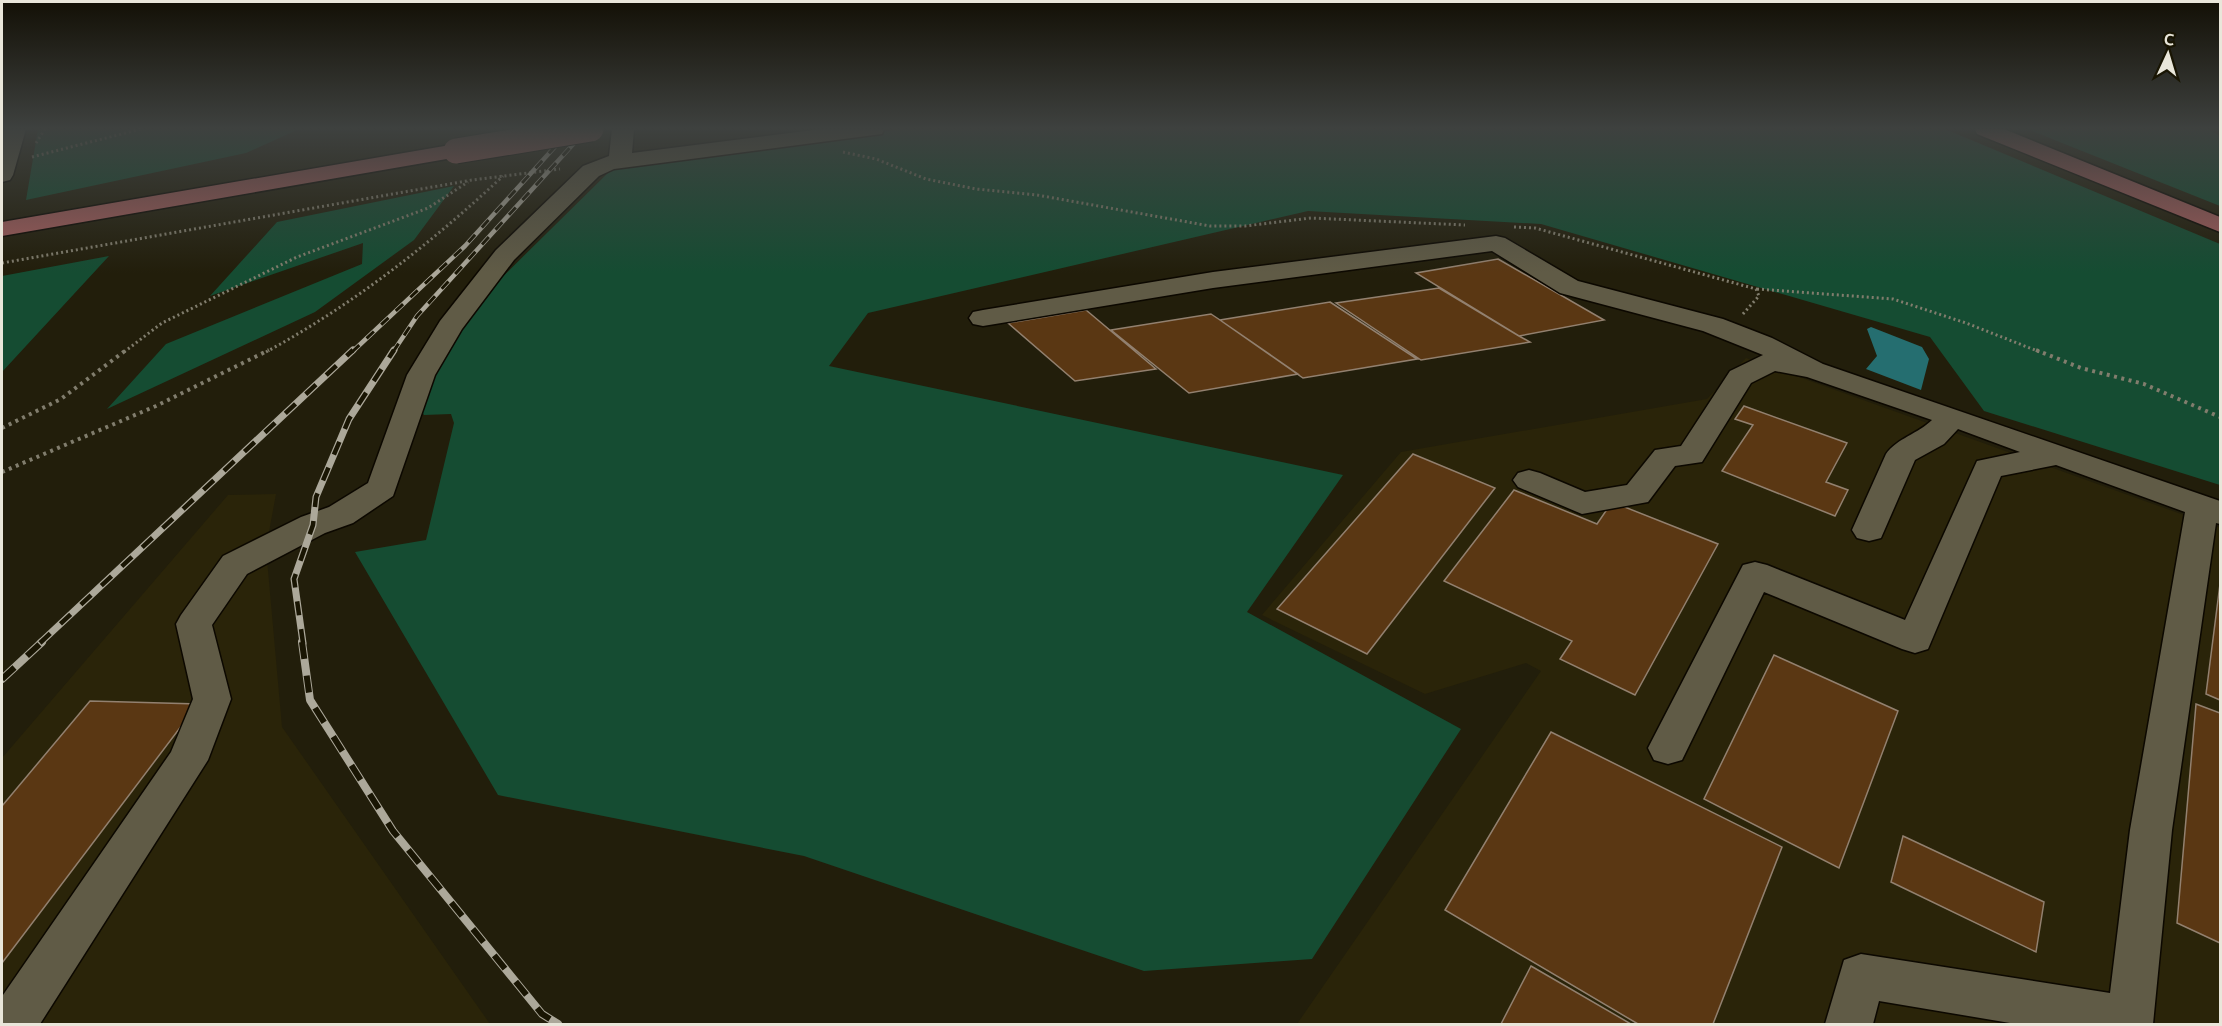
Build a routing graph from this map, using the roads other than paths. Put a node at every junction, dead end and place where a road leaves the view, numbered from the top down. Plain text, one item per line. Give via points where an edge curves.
1 (305, 177) edge
2 (591, 177) edge
3 (2102, 177) edge
4 (2220, 225) edge
5 (2, 229) edge
6 (983, 318) dead end
7 (1813, 370) junction
8 (1953, 417) junction
9 (2055, 455) junction
10 (1529, 480) dead end
11 (2211, 510) edge
12 (1869, 530) dead end
13 (1668, 748) dead end
14 (20, 1012) dead end
15 (1849, 1024) edge

1 - 5 main road, bridge
2 - 14 street via 564,196 506,255 450,327 422,375 382,489 341,515 235,565 194,624 212,699 188,760
3 - 4 main road
6 - 7 street via 1213,280 1496,243 1569,286 1728,331
7 - 8 street
7 - 10 street via 1772,362 1740,377 1691,455 1666,457 1637,494 1582,503
8 - 9 street
8 - 12 street via 1933,437 1902,454
9 - 11 street
9 - 13 street via 1988,468 1915,639 1755,574
11 - 15 street via 2151,830 2131,1020 1862,976

